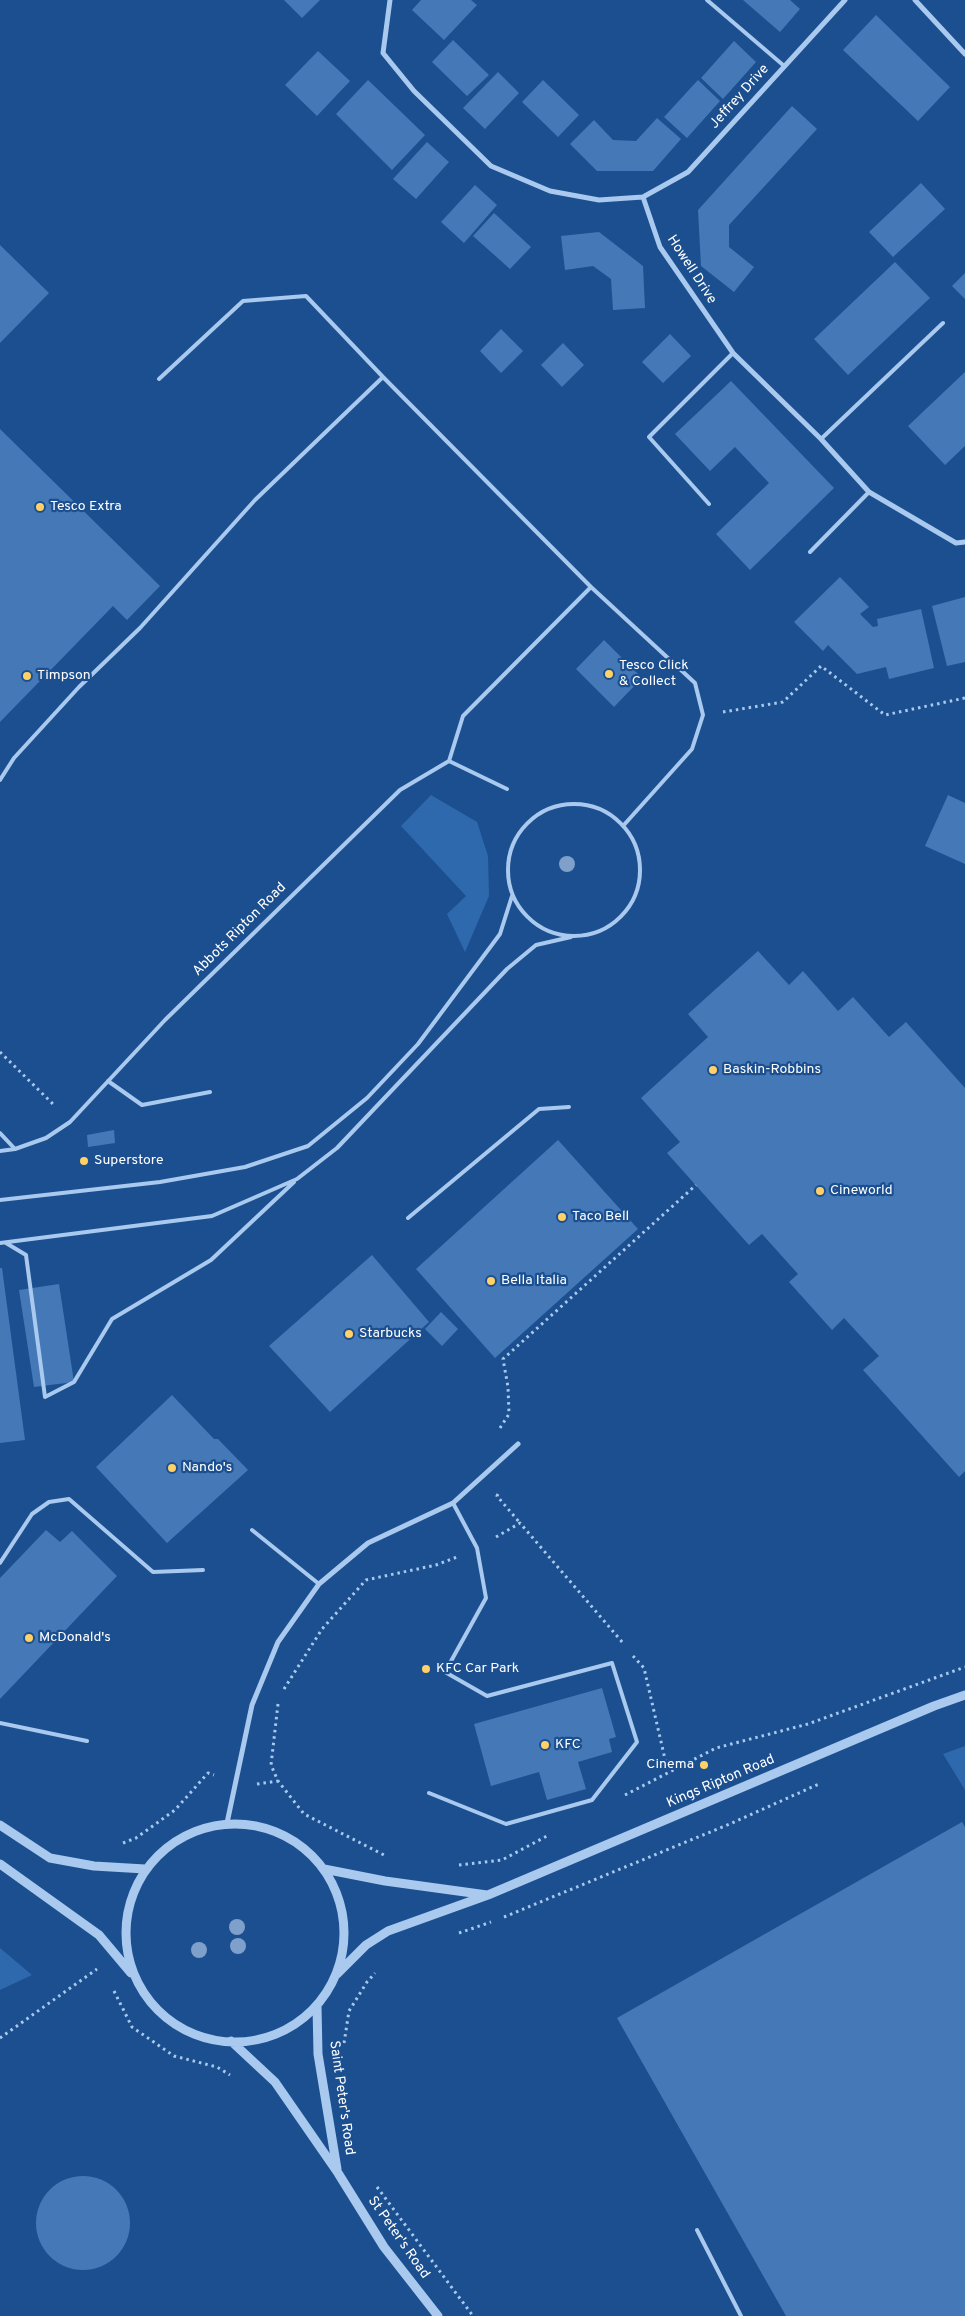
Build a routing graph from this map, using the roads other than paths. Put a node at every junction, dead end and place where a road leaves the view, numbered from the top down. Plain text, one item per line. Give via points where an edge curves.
1 (390, 0) edge
2 (708, 0) edge
3 (845, 0) edge
4 (916, 0) edge
5 (965, 54) edge
6 (783, 65) junction
7 (643, 197) junction
8 (943, 323) dead end
9 (733, 353) junction
10 (383, 377) junction
11 (159, 379) dead end
12 (821, 439) junction
13 (869, 492) junction
14 (709, 504) dead end
15 (965, 542) edge
16 (810, 552) dead end
17 (591, 587) junction
18 (449, 761) junction
19 (0, 780) edge
20 (507, 789) dead end
21 (623, 826) junction
22 (512, 896) junction
23 (571, 937) junction
24 (108, 1081) junction
25 (210, 1092) dead end
26 (568, 1107) dead end
27 (0, 1134) edge
28 (15, 1149) junction
29 (0, 1151) edge
30 (297, 1179) junction
31 (0, 1200) edge
32 (408, 1218) dead end
33 (5, 1242) junction
34 (0, 1243) edge
35 (518, 1444) dead end
36 (453, 1504) junction
37 (252, 1530) dead end
38 (0, 1563) edge
39 (203, 1570) dead end
40 (319, 1584) junction
41 (965, 1695) edge
42 (0, 1723) edge
43 (87, 1741) dead end
44 (429, 1793) dead end
45 (227, 1823) junction
46 (0, 1825) edge
47 (0, 1864) edge
48 (145, 1869) junction
49 (324, 1869) junction
50 (488, 1895) junction
51 (337, 1974) junction
52 (133, 1975) junction
53 (317, 2006) junction
54 (232, 2041) junction
55 (338, 2173) junction
56 (697, 2230) dead end
57 (438, 2316) edge
58 (741, 2316) edge

1 - 7 street via 383,53 414,91 491,166 550,191 599,200
2 - 6 lane
3 - 6 street, Jeffrey Drive
4 - 5 street
6 - 7 street, Jeffrey Drive via 688,172
7 - 9 street, Howell Drive via 660,247
8 - 12 lane
9 - 12 street, Howell Drive
9 - 14 lane via 649,437
10 - 11 lane via 306,296 243,301
10 - 17 lane
10 - 19 lane via 256,500 140,628 79,687 14,758
12 - 13 street, Howell Drive
13 - 15 street, Howell Drive via 956,543
13 - 16 lane
17 - 18 lane via 463,716
17 - 21 lane via 695,683 703,715 692,749
18 - 20 lane
18 - 24 lane, Abbots Ripton Road via 400,790 165,1020
21 - 22 lane via 610,814 578,804 556,806 535,816 519,832 509,853 507,865
21 - 23 lane via 635,844 640,866 638,888 628,908 613,924 593,934
22 - 23 lane via 536,925
22 - 31 lane via 500,934 418,1044 367,1098 308,1146 245,1167 188,1177
23 - 30 lane via 536,945 507,969 337,1148
24 - 25 lane via 142,1106
24 - 28 lane, Abbots Ripton Road via 70,1122 46,1138
26 - 32 lane via 538,1108
27 - 28 lane
28 - 29 lane, Abbots Ripton Road
30 - 33 lane via 212,1216
30 - 33 lane via 211,1260 112,1319 74,1382 45,1397 26,1255
33 - 34 lane
35 - 36 street
36 - 40 street via 368,1543
36 - 44 lane via 477,1548 486,1598 445,1672 487,1696 612,1663 637,1742 592,1800 506,1824
37 - 40 lane
38 - 39 lane via 32,1514 49,1502 69,1499 153,1572
40 - 45 street via 278,1642 252,1704
41 - 50 street, Kings Ripton Road
42 - 43 lane
45 - 48 street via 196,1830 168,1846
45 - 49 street via 264,1827 298,1843
46 - 48 street via 50,1858 94,1866
47 - 52 street via 99,1934
48 - 52 street via 129,1902 125,1939
49 - 50 street
49 - 51 street via 337,1893 344,1920 343,1948
50 - 51 street, Kings Ripton Road via 388,1931 366,1946
51 - 53 street
52 - 54 street via 153,2006 181,2029 216,2041
53 - 54 street via 288,2028 253,2041
53 - 55 street, Saint Peter's Road via 318,2054
54 - 55 street, Saint Peter's Road via 275,2082
55 - 57 street, St Peter's Road via 384,2247
56 - 58 lane

